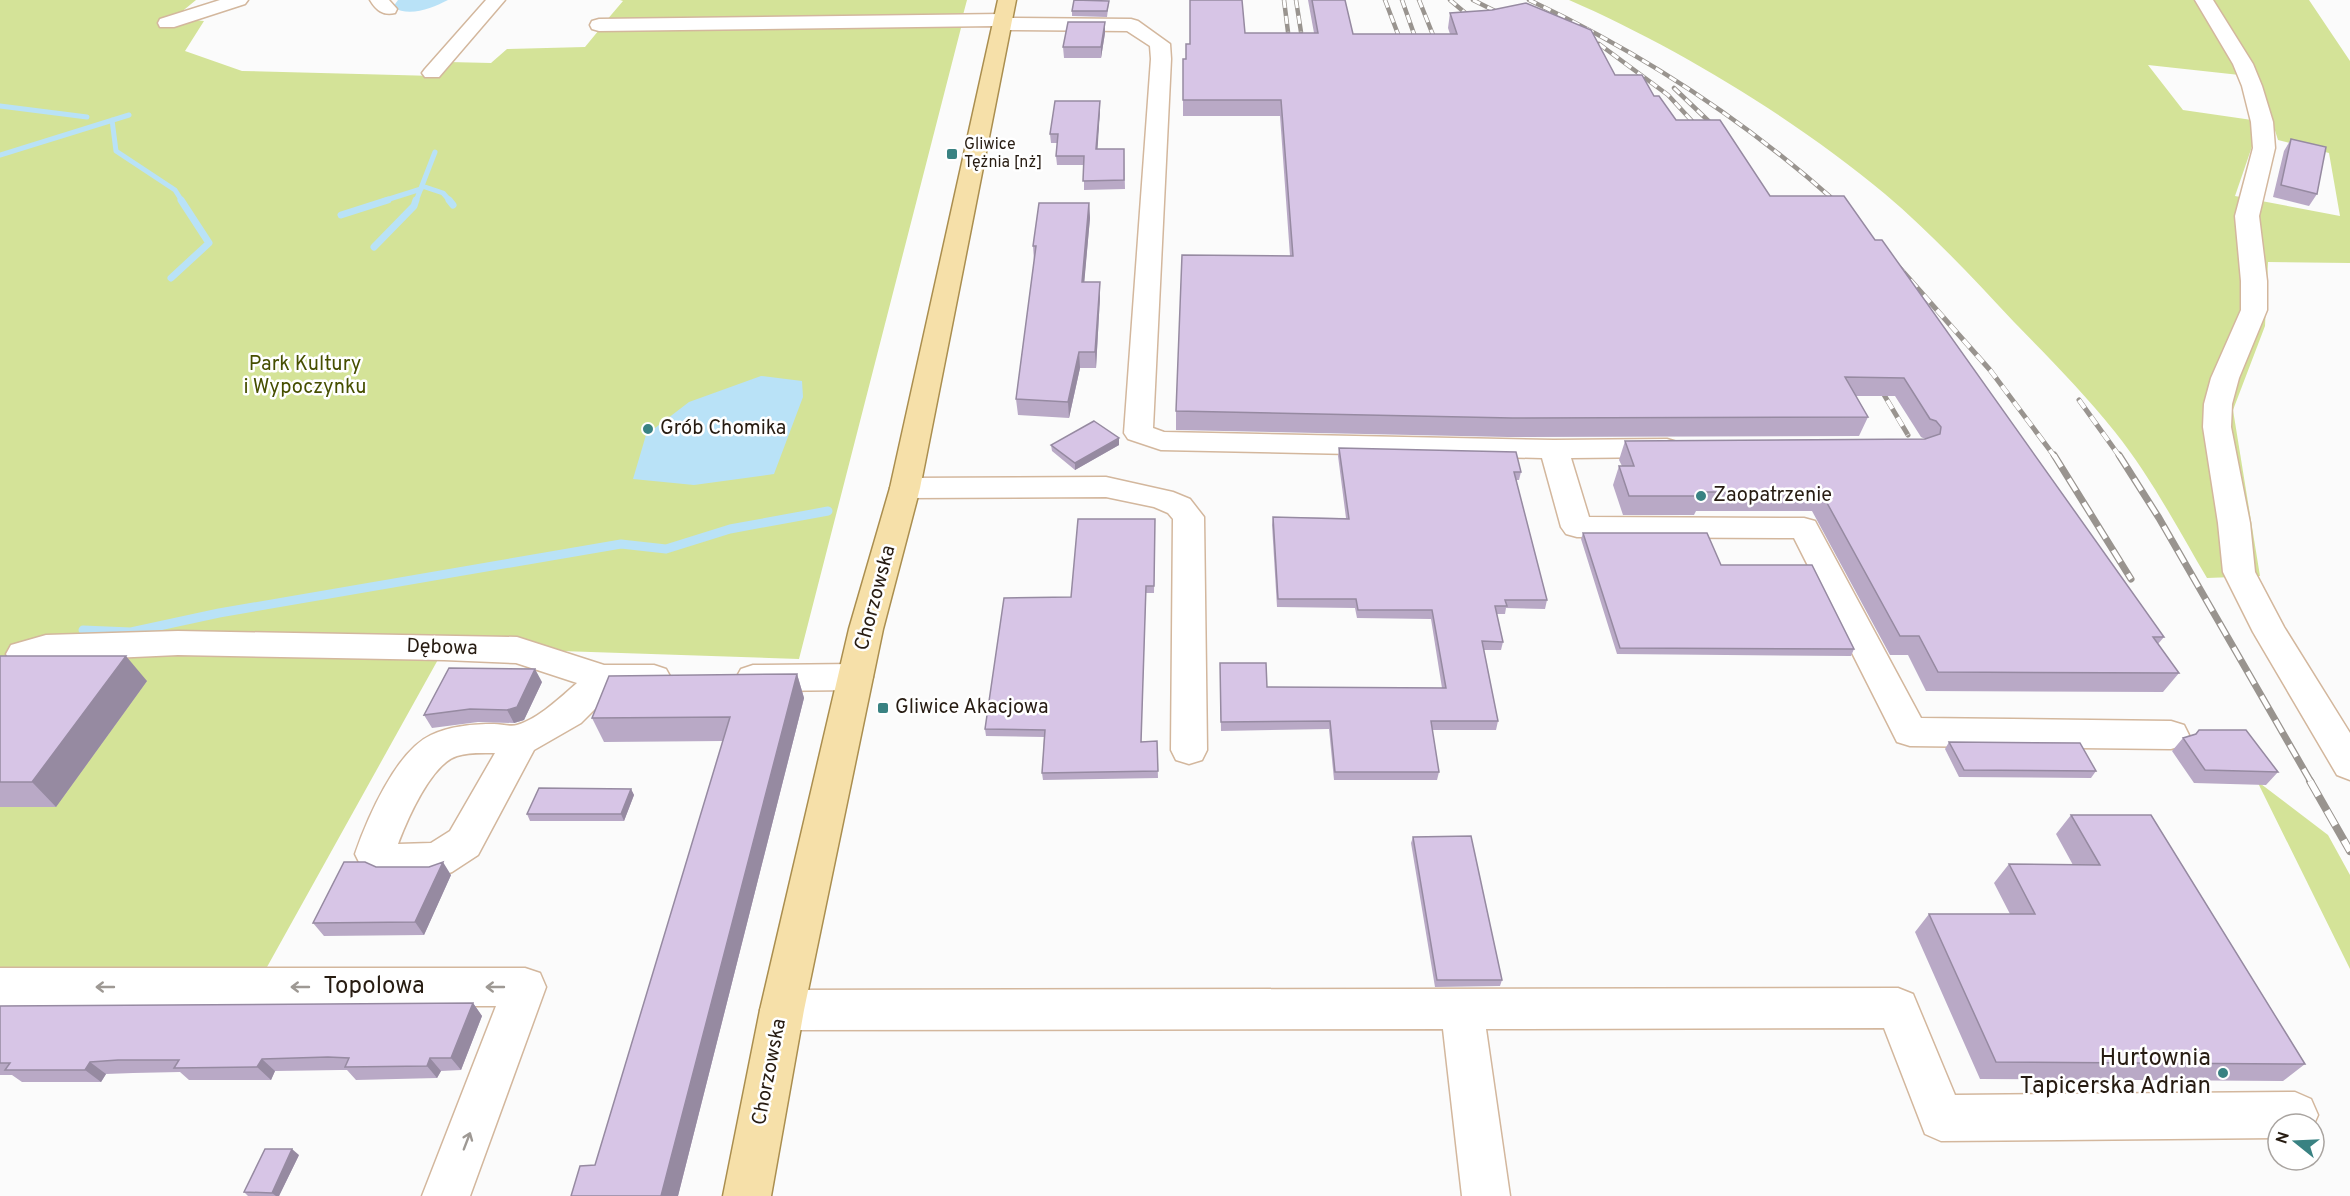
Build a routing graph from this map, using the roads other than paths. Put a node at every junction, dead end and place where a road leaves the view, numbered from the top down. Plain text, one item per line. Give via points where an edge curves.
1 (239, 0) edge
2 (496, 0) edge
3 (2204, 0) edge
4 (1004, 15) edge
5 (167, 22) dead end
6 (599, 25) dead end
7 (432, 73) dead end
8 (1694, 448) edge
9 (1554, 449) junction
10 (905, 488) junction
11 (23, 654) edge
12 (856, 677) junction
13 (604, 678) junction
14 (685, 678) edge
15 (720, 678) edge
16 (2171, 735) dead end
17 (521, 740) dead end
18 (1189, 750) dead end
19 (2350, 765) edge
20 (0, 987) edge
21 (1462, 1009) junction
22 (782, 1010) junction
23 (2266, 1115) edge
24 (446, 1196) edge
25 (747, 1196) edge
26 (1486, 1196) edge

1 - 5 street
2 - 7 street
3 - 19 street via 2252,86 2264,148 2247,216 2254,310 2225,378 2218,405 2217,427 2239,572 2270,633
4 - 6 street
4 - 9 street via 1131,25 1160,44 1138,433 1161,441
4 - 10 main road, Chorzowska
8 - 9 street
9 - 16 street via 1577,527 1804,528 1910,732
10 - 12 main road, Chorzowska
10 - 18 street via 1106,488 1179,506 1189,517
11 - 13 street, Dębowa via 46,648 178,643 517,650
12 - 15 street
12 - 22 main road, Chorzowska
13 - 14 street, Dębowa
13 - 17 street via 568,713
24 -> 20 street, Topolowa via 525,987
21 - 22 street
21 - 23 street via 1898,1008 1941,1118
21 - 26 street
22 - 25 main road, Chorzowska

